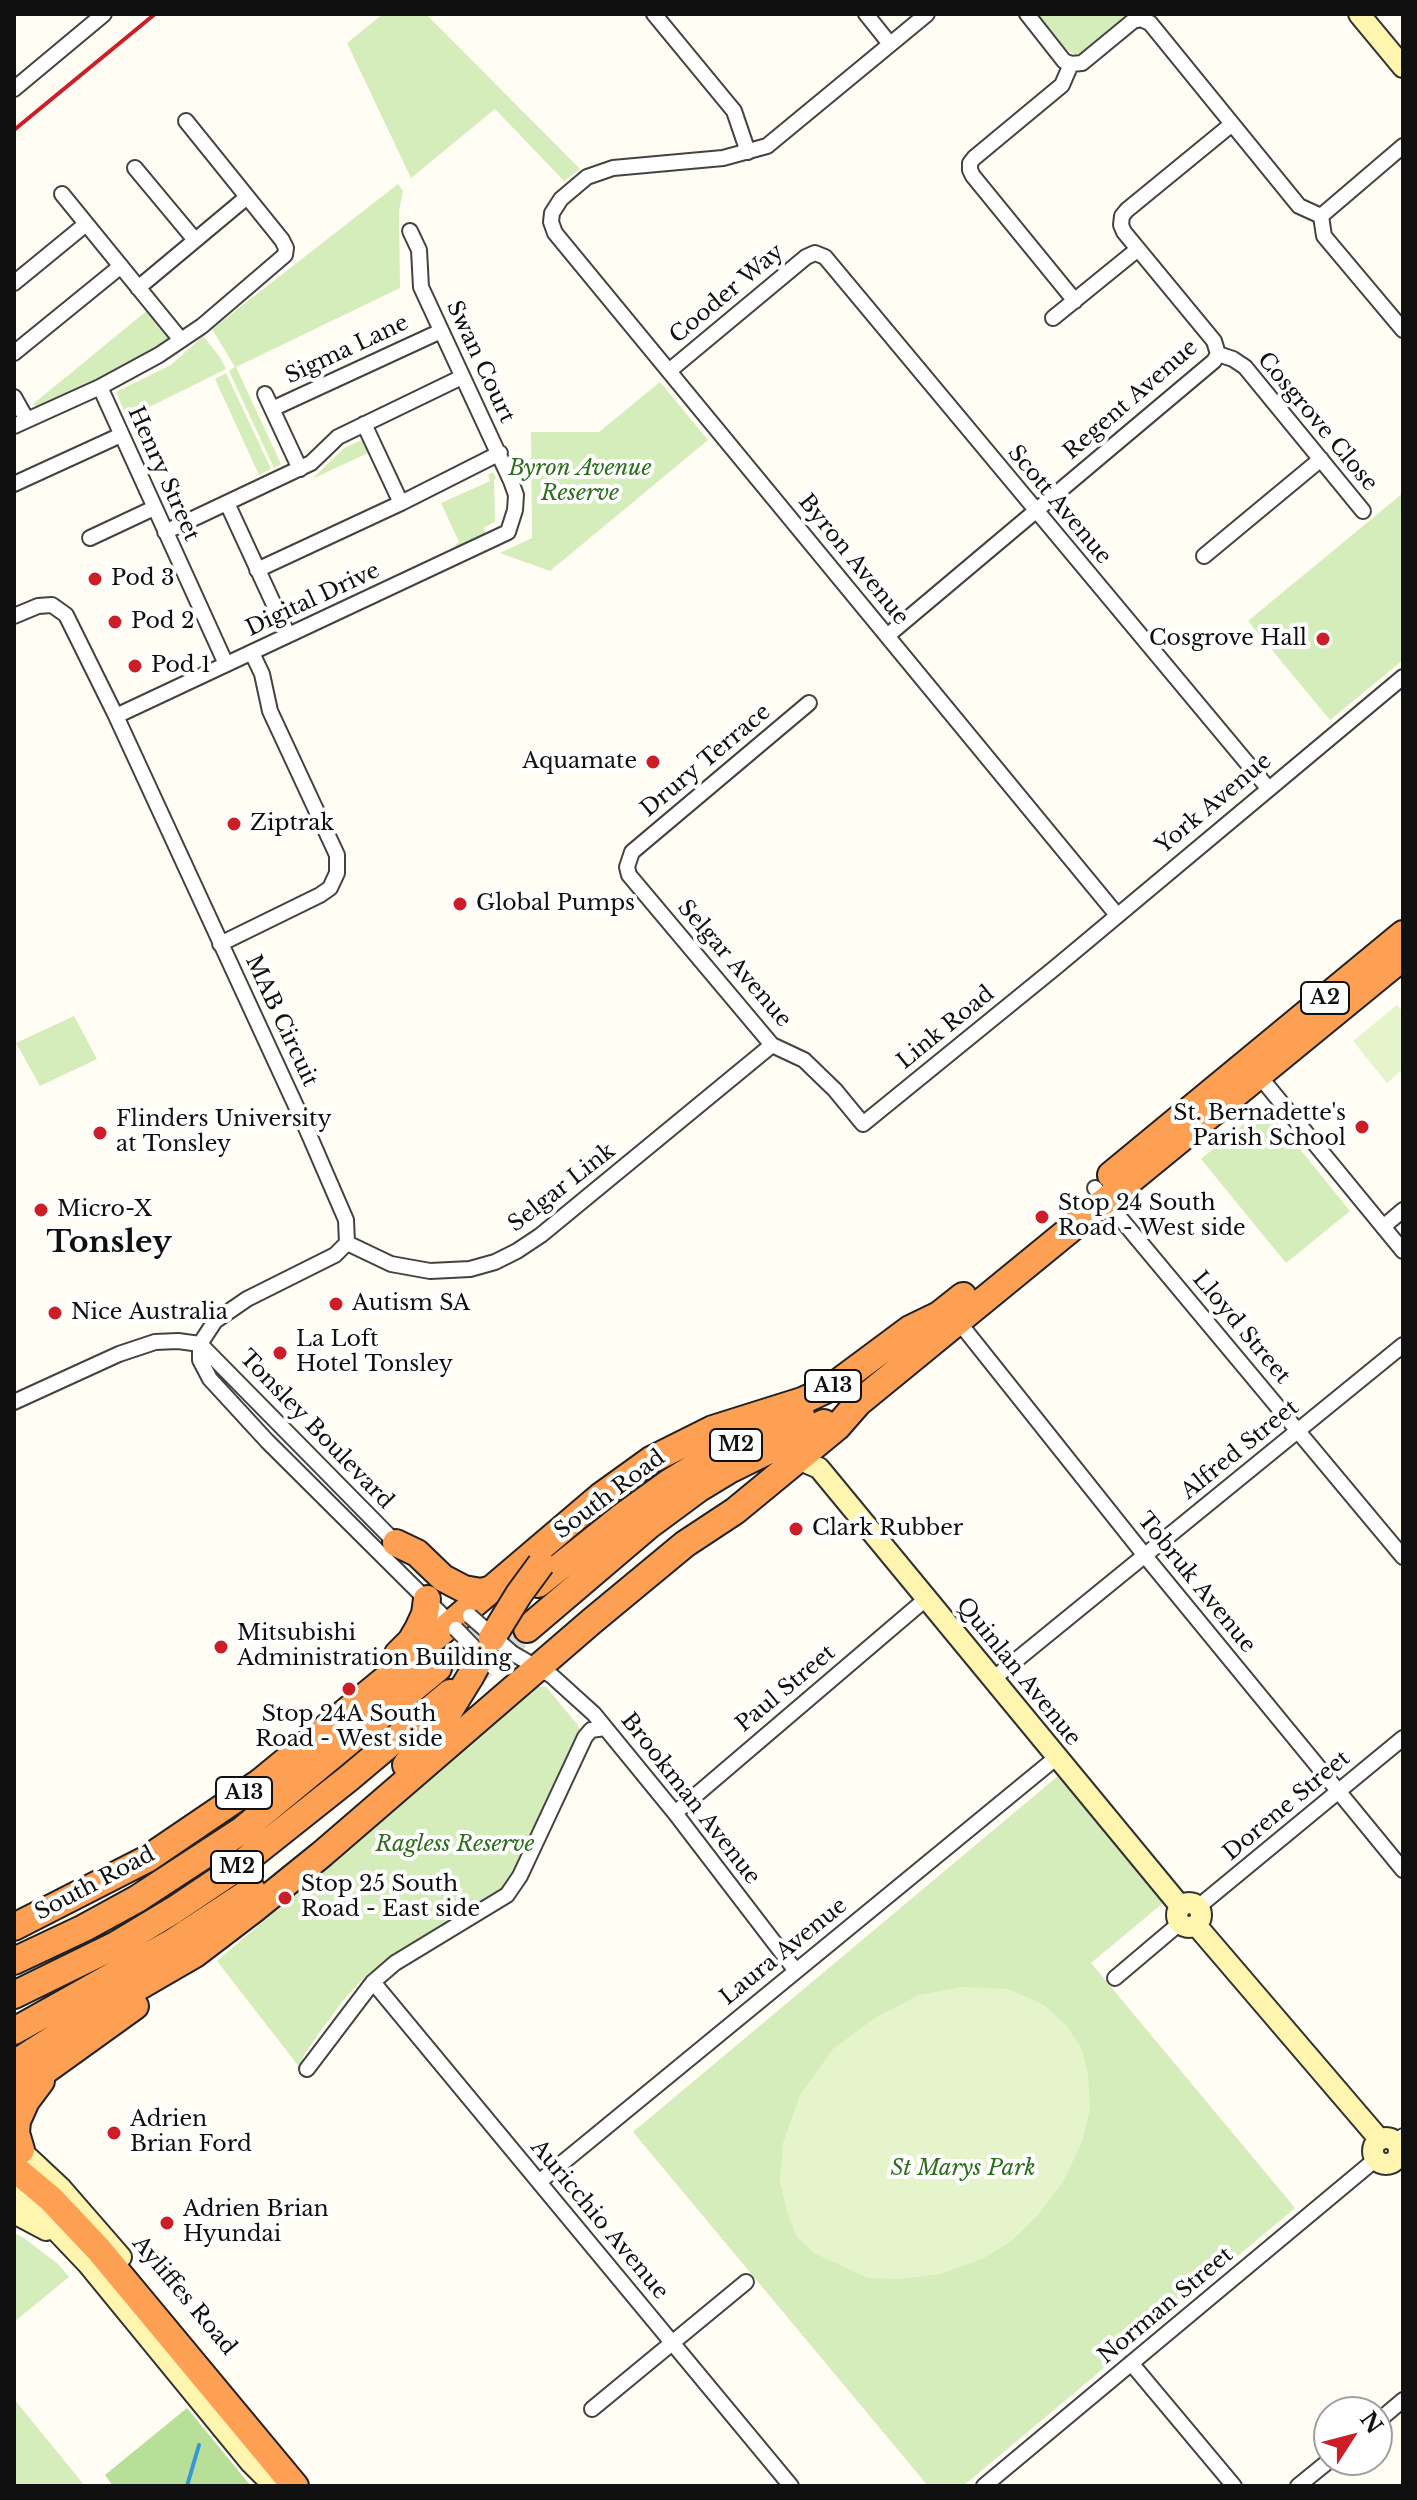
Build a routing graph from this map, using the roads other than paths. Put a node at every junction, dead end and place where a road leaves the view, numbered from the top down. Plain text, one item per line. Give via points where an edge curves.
1 (104, 14) edge
2 (654, 14) edge
3 (866, 14) edge
4 (927, 14) edge
5 (1027, 14) edge
6 (1359, 14) edge
7 (890, 44) junction
8 (1071, 64) junction
9 (1403, 67) edge
10 (14, 89) edge
11 (186, 121) dead end
12 (1232, 124) junction
13 (1403, 146) edge
14 (748, 152) junction
15 (135, 168) dead end
16 (62, 194) dead end
17 (247, 197) junction
18 (1321, 216) junction
19 (86, 224) junction
20 (410, 231) dead end
21 (195, 240) junction
22 (1138, 249) junction
23 (815, 253) joint
24 (121, 266) junction
25 (17, 273) edge
26 (138, 288) junction
27 (1075, 301) junction
28 (1053, 318) dead end
29 (1403, 330) edge
30 (441, 331) junction
31 (181, 340) junction
32 (14, 353) edge
33 (1218, 354) junction
34 (669, 371) junction
35 (462, 377) junction
36 (100, 387) junction
37 (265, 394) dead end
38 (14, 397) edge
39 (272, 409) junction
40 (20, 423) edge
41 (364, 424) junction
42 (121, 435) junction
43 (500, 453) junction
44 (1321, 459) junction
45 (300, 469) junction
46 (14, 484) edge
47 (227, 503) junction
48 (401, 503) junction
49 (154, 508) junction
50 (515, 510) joint
51 (1036, 511) junction
52 (1363, 511) dead end
53 (165, 532) junction
54 (90, 538) dead end
55 (1204, 556) dead end
56 (257, 570) junction
57 (14, 616) edge
58 (288, 635) junction
59 (887, 636) junction
60 (252, 653) junction
61 (226, 664) junction
62 (1403, 677) edge
63 (809, 703) dead end
64 (116, 716) junction
65 (1268, 788) junction
66 (632, 852) joint
67 (1117, 915) junction
68 (1403, 934) edge
69 (220, 944) junction
70 (1403, 957) edge
71 (1056, 967) joint
72 (772, 1045) junction
73 (1253, 1069) junction
74 (863, 1124) joint
75 (1100, 1195) junction
76 (1403, 1210) edge
77 (1383, 1227) junction
78 (347, 1243) junction
79 (1403, 1251) edge
80 (949, 1318) junction
81 (200, 1344) junction
82 (1403, 1345) edge
83 (14, 1402) edge
84 (858, 1403) junction
85 (1298, 1431) junction
86 (807, 1465) junction
87 (588, 1508) junction
88 (396, 1543) junction
89 (1146, 1557) junction
90 (1403, 1557) edge
91 (539, 1574) junction
92 (492, 1589) junction
93 (927, 1598) junction
94 (427, 1599) junction
95 (461, 1620) junction
96 (527, 1629) tunnel mouth
97 (495, 1653) junction
98 (438, 1668) tunnel mouth
99 (538, 1668) junction
100 (387, 1678) junction
101 (993, 1679) junction
102 (514, 1689) junction
103 (454, 1690) tunnel mouth
104 (605, 1728) junction
105 (1403, 1738) edge
106 (1057, 1757) junction
107 (1339, 1791) junction
108 (675, 1813) junction
109 (147, 1859) junction
110 (1403, 1870) edge
111 (1189, 1916) junction
112 (14, 1927) edge
113 (14, 1937) edge
114 (195, 1954) junction
115 (14, 1961) edge
116 (796, 1971) junction
117 (1115, 1978) dead end
118 (373, 1982) junction
119 (14, 1995) edge
120 (14, 2031) edge
121 (56, 2063) junction
122 (14, 2064) edge
123 (307, 2069) dead end
124 (14, 2093) edge
125 (1392, 2152) edge
126 (16, 2154) edge
127 (539, 2182) junction
128 (14, 2192) edge
129 (14, 2213) edge
130 (64, 2239) junction
131 (746, 2282) dead end
132 (672, 2343) junction
133 (1131, 2363) junction
134 (592, 2409) dead end
135 (274, 2486) edge
136 (295, 2486) edge
137 (308, 2486) edge
138 (791, 2486) edge
139 (984, 2486) edge
140 (1234, 2486) edge

1 - 10 street
2 - 14 street via 734,111
3 - 7 street
4 - 7 street
5 - 8 street
6 - 9 street
7 - 14 street via 767,146
8 - 12 street via 1082,63 1141,19 1150,23
8 - 27 street via 1062,85 974,158 970,170
11 - 17 street
12 - 18 street via 1299,206
12 - 22 street, Cosgrove Close via 1122,216 1121,225
13 - 18 street
14 - 34 street, Byron Avenue via 613,168 587,177 552,213 555,233
15 - 21 street
16 - 19 street
17 - 21 street
17 - 31 street via 282,240 285,255
18 - 29 street via 1324,236
19 - 24 street
19 - 25 street
20 - 30 street, Swan Court via 419,250 421,287
21 - 26 street
22 - 27 street
22 - 33 street, Cosgrove Close via 1214,341
23 - 34 street, Cooder Way
23 - 51 street, Scott Avenue via 825,257
24 - 26 street
24 - 32 street
26 - 31 street
27 - 28 street
30 - 35 street, Swan Court
30 - 39 street, Sigma Lane
31 - 36 street
33 - 44 street, Cosgrove Close via 1245,367
33 - 51 street, Regent Avenue
34 - 59 street, Byron Avenue
35 - 41 street
35 - 43 street, Swan Court
36 - 40 street
36 - 42 street, Henry Street
37 - 39 street
38 - 40 street
39 - 45 street
41 - 45 street via 338,437
41 - 48 street
42 - 46 street
42 - 49 street, Henry Street
43 - 48 street
43 - 50 street, Swan Court via 516,495
44 - 52 street, Cosgrove Close
44 - 55 street
45 - 47 street
47 - 53 street
47 - 56 street
48 - 56 street
49 - 53 street, Henry Street
49 - 54 street
50 - 58 street, Digital Drive via 508,532 499,538
51 - 59 street, Regent Avenue
51 - 65 street, Scott Avenue
53 - 61 street, Henry Street
56 - 58 street
57 - 64 street, MAB Circuit via 52,605 66,615
58 - 60 street, Digital Drive
59 - 67 street, Byron Avenue
60 - 61 street, Digital Drive
60 - 69 street via 270,711 337,855 337,873 320,895
61 - 64 street, Digital Drive
62 - 65 street, York Avenue
63 - 66 street, Drury Terrace
64 - 69 street, MAB Circuit
65 - 67 street, York Avenue
66 - 72 street, Selgar Avenue via 629,875
67 - 71 street, York Avenue
68 - 73 highway, South Road / A2
69 - 78 street, MAB Circuit via 346,1220
70 - 73 highway, South Road / A2
71 - 74 street, Link Road
72 - 74 street, Selgar Avenue via 804,1060
72 - 78 street, Selgar Link via 541,1235 495,1262 430,1271 391,1264
73 - 75 highway, South Road / A2
73 - 77 street
75 - 80 highway, South Road / A2
75 - 85 street, Lloyd Street
76 - 77 street
77 - 79 street
78 - 81 street via 335,1255 225,1312
80 - 84 highway, South Road / A2
80 - 87 highway, South Road / A13 via 910,1329 824,1391 665,1452
80 - 89 street, Tobruk Avenue
80 - 91 highway, M2 via 835,1396 706,1460
81 - 83 street via 155,1342
81 - 88 street, Tonsley Boulevard
81 - 94 street, Tonsley Boulevard via 200,1360 210,1379
82 - 85 street, Alfred Street
84 - 86 highway, South Road / A13 via 821,1440
84 - 96 highway, M2 via 698,1489
85 - 89 street, Alfred Street
85 - 90 street, Lloyd Street
86 - 93 street, Quinlan Avenue
86 - 99 highway, South Road / A13 via 673,1554
87 - 91 highway
87 - 92 highway, South Road / A13
88 - 92 highway via 464,1589
88 - 95 street, Tonsley Boulevard
89 - 101 street, Alfred Street
89 - 107 street, Tobruk Avenue
91 - 97 highway, bridge via 519,1594
92 - 95 highway, South Road / A13
93 - 101 street, Quinlan Avenue
93 - 108 street, Paul Street
94 - 95 street, Tonsley Boulevard
94 - 100 highway via 418,1629 393,1661
95 - 97 street, Tonsley Boulevard, bridge
95 - 100 highway, South Road / A13
97 - 99 street, Tonsley Boulevard
97 - 102 street, Tonsley Boulevard
97 - 120 highway, bridge via 430,1738 313,1845 173,1942
98 - 115 highway, M2 via 241,1831 137,1899
99 - 102 highway, South Road / A13
99 - 104 street, Brookman Avenue via 581,1701
100 - 109 highway, South Road / A13 via 259,1783
101 - 106 street, Quinlan Avenue
102 - 114 highway, South Road / A13 via 322,1854
103 - 119 highway, M2 via 232,1871 116,1945
104 - 108 street, Brookman Avenue
104 - 118 street via 585,1737 507,1895
105 - 107 street, Dorene Street
106 - 111 street, Quinlan Avenue
106 - 116 street, Laura Avenue
107 - 110 street, Tobruk Avenue
107 - 111 street, Dorene Street
108 - 116 street, Brookman Avenue
109 - 112 highway, South Road / A13
109 - 113 highway via 128,1875
111 - 117 street, Dorene Street
111 - 125 street, Quinlan Avenue
114 - 121 highway, South Road
114 - 122 highway, South Road / A13
116 - 127 street, Laura Avenue
118 - 123 street
118 - 127 street, Auricchio Avenue
121 - 124 highway, South Road
121 - 126 highway via 18,2117
125 - 133 street, Norman Street
126 - 136 highway
126 - 137 street, Ayliffes Road via 83,2212
127 - 132 street, Auricchio Avenue
128 - 130 street
129 - 130 street
130 - 135 street
131 - 132 street
132 - 134 street
132 - 138 street, Auricchio Avenue
133 - 139 street, Norman Street
133 - 140 street

